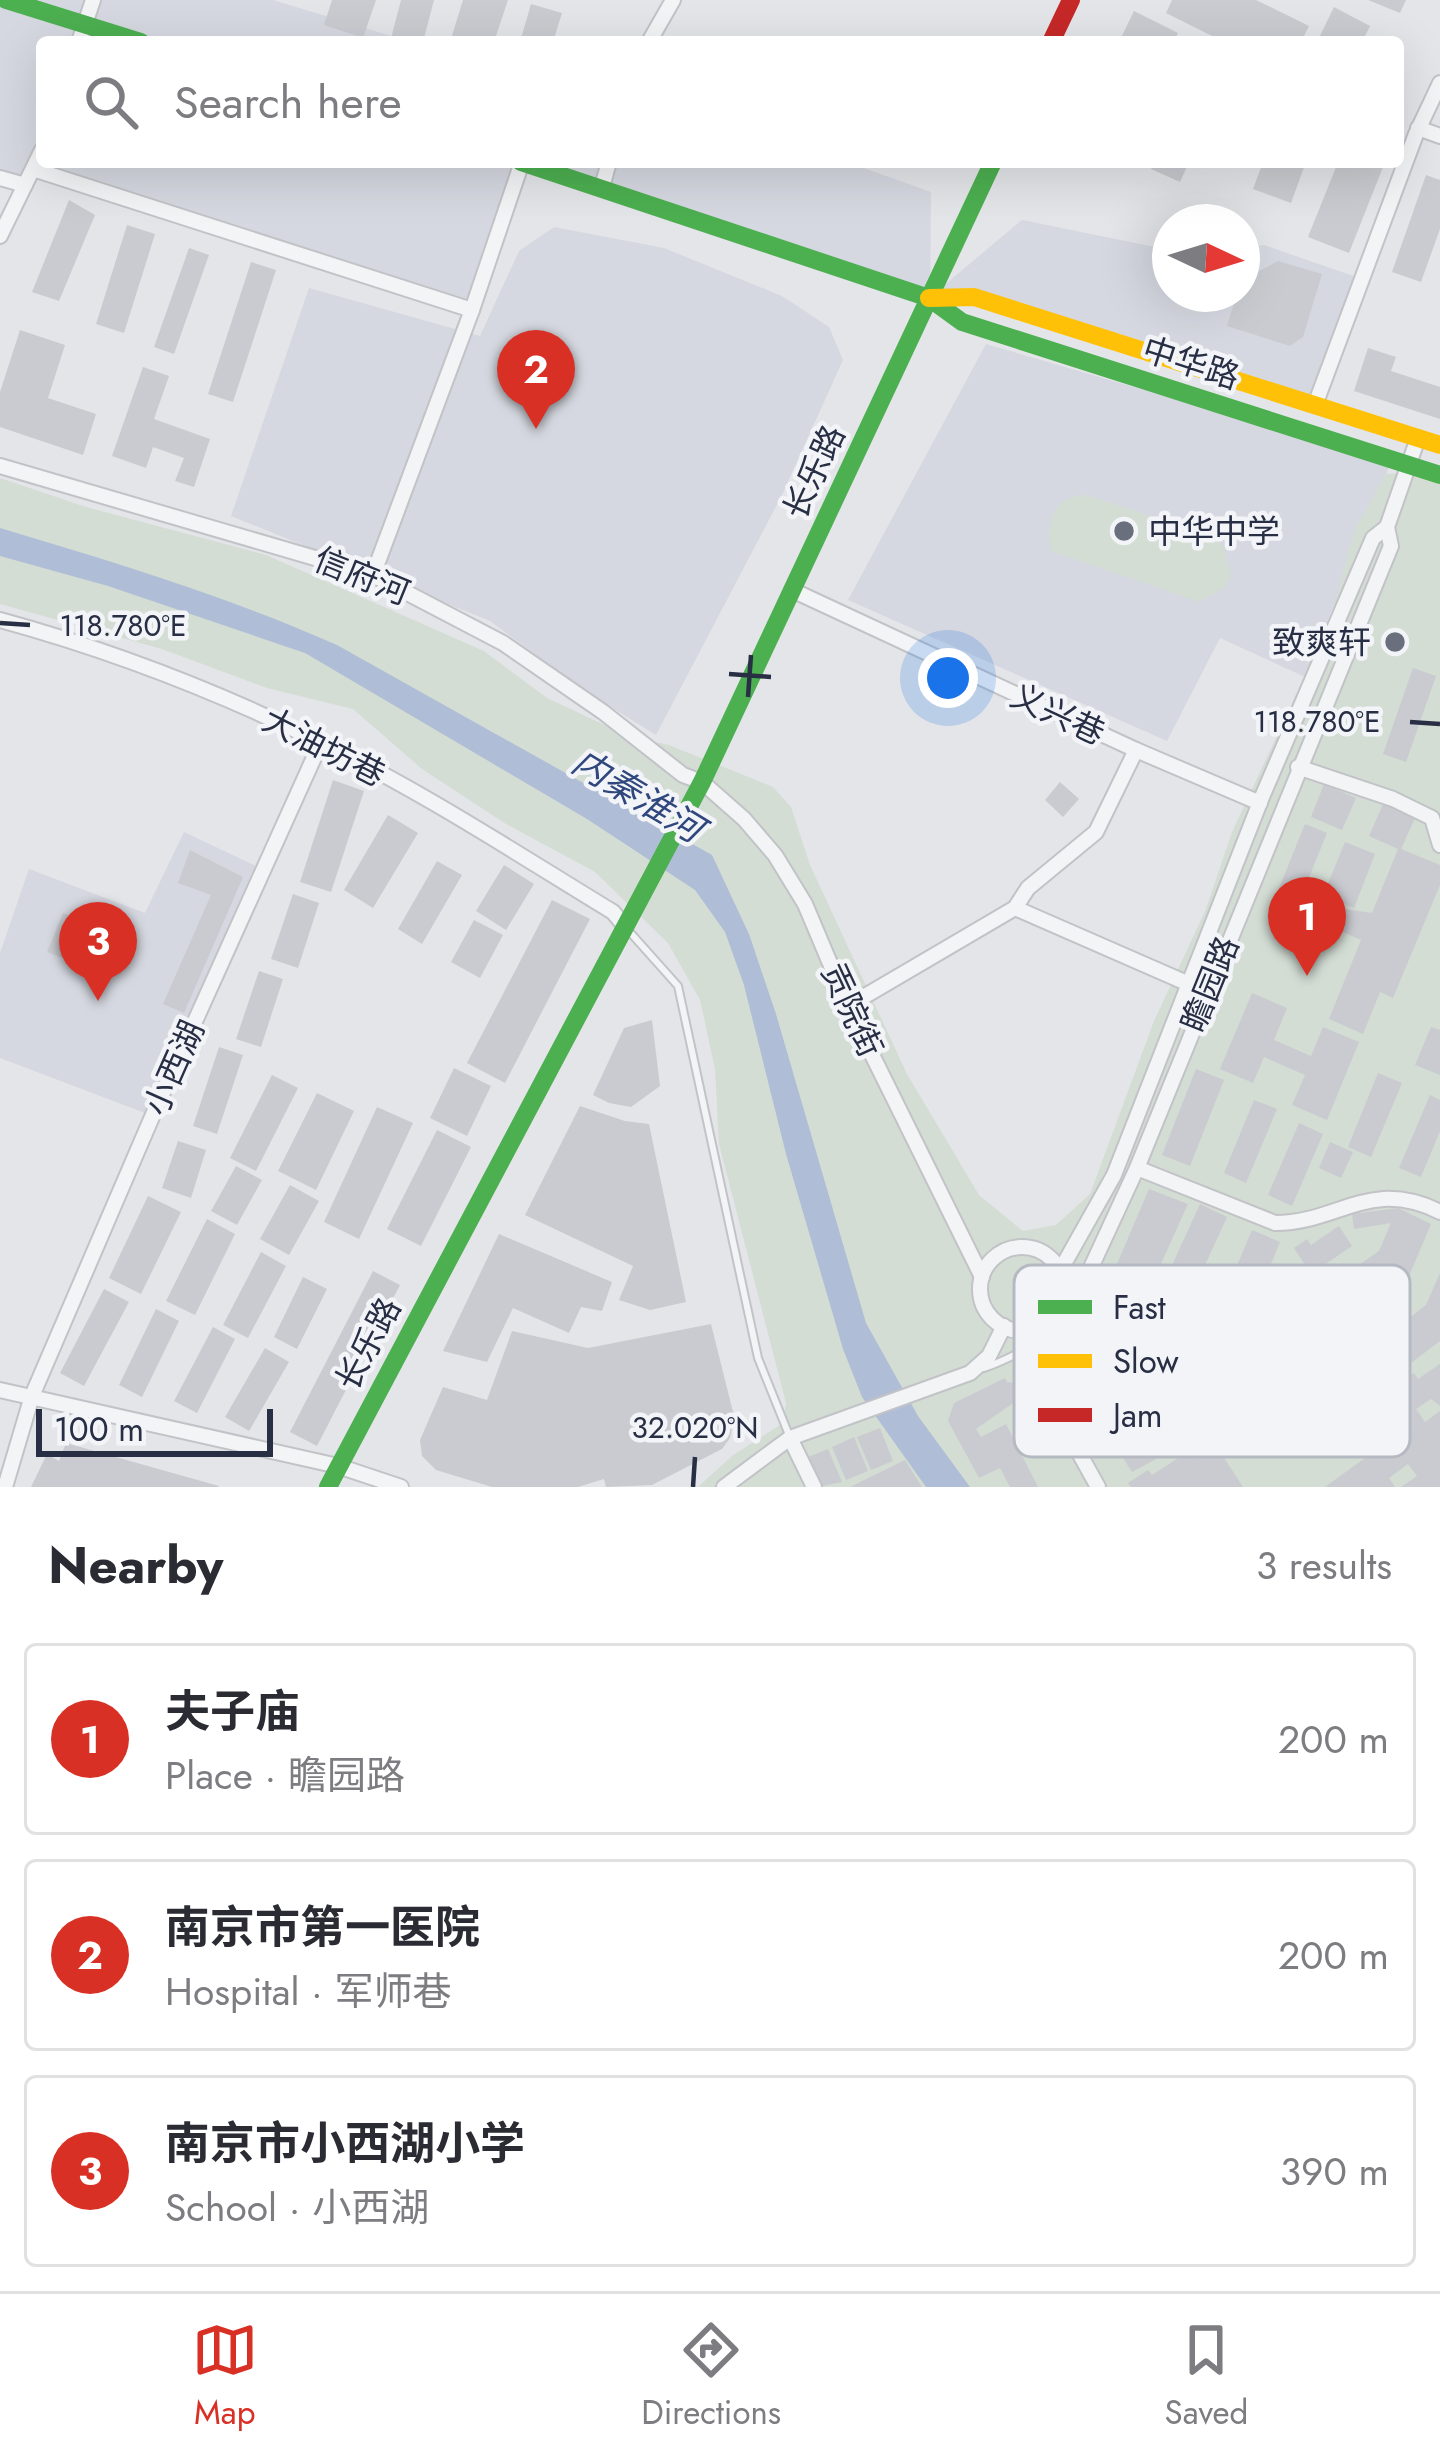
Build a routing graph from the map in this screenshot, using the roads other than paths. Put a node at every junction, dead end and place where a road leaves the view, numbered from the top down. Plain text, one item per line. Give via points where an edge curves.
1 (6, 0) edge
2 (93, 0) edge
3 (673, 0) edge
4 (1071, 0) edge
5 (82, 33) edge
6 (652, 36) edge
7 (1054, 36) edge
8 (1440, 83) edge
9 (1418, 128) junction
10 (1440, 136) edge
11 (36, 163) edge
12 (1404, 166) edge
13 (520, 168) edge
14 (541, 168) edge
15 (607, 168) edge
16 (990, 168) edge
17 (1403, 168) edge
18 (33, 169) junction
19 (0, 178) edge
20 (25, 185) junction
21 (602, 187) junction
22 (0, 236) edge
23 (929, 298) junction
24 (472, 310) junction
25 (1315, 405) junction
26 (1418, 438) junction
27 (1440, 445) edge
28 (0, 466) edge
29 (1440, 475) edge
30 (1387, 527) junction
31 (373, 574) junction
32 (792, 590) junction
33 (0, 620) edge
34 (321, 742) junction
35 (1136, 750) junction
36 (1298, 767) junction
37 (692, 779) junction
38 (1261, 800) junction
39 (1282, 804) junction
40 (1252, 823) junction
41 (1271, 832) junction
42 (1440, 845) edge
43 (1015, 908) junction
44 (627, 919) junction
45 (1189, 984) junction
46 (848, 1006) junction
47 (1137, 1168) junction
48 (1440, 1212) edge
49 (1056, 1265) edge
50 (1063, 1265) edge
51 (1092, 1265) edge
52 (982, 1277) junction
53 (1004, 1326) junction
54 (1014, 1329) edge
55 (1014, 1354) edge
56 (970, 1373) junction
57 (0, 1390) edge
58 (32, 1396) junction
59 (790, 1438) junction
60 (1081, 1457) edge
61 (338, 1466) junction
62 (5, 1487) edge
63 (328, 1487) edge
64 (401, 1487) edge
65 (724, 1487) edge
66 (814, 1487) edge
67 (1098, 1487) edge

1 - 5 main road
2 - 5 street
3 - 6 street
4 - 7 main road
8 - 9 street
9 - 10 street
9 - 12 street
11 - 18 street
13 - 24 street
14 - 21 main road, 中华路
15 - 21 street
16 - 23 main road, 长乐路
17 - 25 street
18 - 20 street
18 - 24 street
19 - 20 street
20 - 22 street
21 - 23 main road, 中华路
23 - 25 main road, 中华路 via 974,297
23 - 29 main road, 中华路 via 962,322
23 - 32 main road, 长乐路
24 - 31 street
25 - 26 main road, 中华路
26 - 27 main road, 中华路
26 - 30 street, 瞻园路
28 - 31 street, 信府河
30 - 36 street, 瞻园路 via 1391,546
30 - 38 street, 瞻园路 via 1373,538
31 - 37 street, 信府河 via 503,643
32 - 35 street, 义兴巷
32 - 37 main road, 长乐路
33 - 34 street, 大油坊巷 via 220,695
34 - 44 street, 大油坊巷
34 - 58 street, 小西湖
35 - 38 street, 义兴巷
35 - 43 street via 1096,832
36 - 39 street, 瞻园路
36 - 42 street via 1432,818
37 - 44 main road, 长乐路 via 688,807
37 - 46 street, 贡院街 via 775,855
38 - 39 street, 义兴巷 via 1269,811
38 - 40 street, 瞻园路
39 - 41 street, 瞻园路
40 - 41 street via 1266,818
40 - 45 street, 瞻园路
41 - 47 street, 瞻园路
43 - 45 street
43 - 46 street
44 - 59 lane via 678,986 758,1358
44 - 61 main road, 长乐路
45 - 50 street, 瞻园路 via 1114,1174
46 - 52 street, 贡院街
47 - 48 street via 1275,1223 1376,1199 1414,1199
47 - 51 street, 瞻园路
49 - 52 street via 1026,1246 998,1254
52 - 53 street via 984,1306
53 - 54 street
53 - 56 street
55 - 56 lane
56 - 59 street
57 - 58 street
58 - 61 street
58 - 62 street, 小西湖
59 - 65 street
59 - 66 street
60 - 67 street
61 - 63 main road, 长乐路
61 - 64 street

